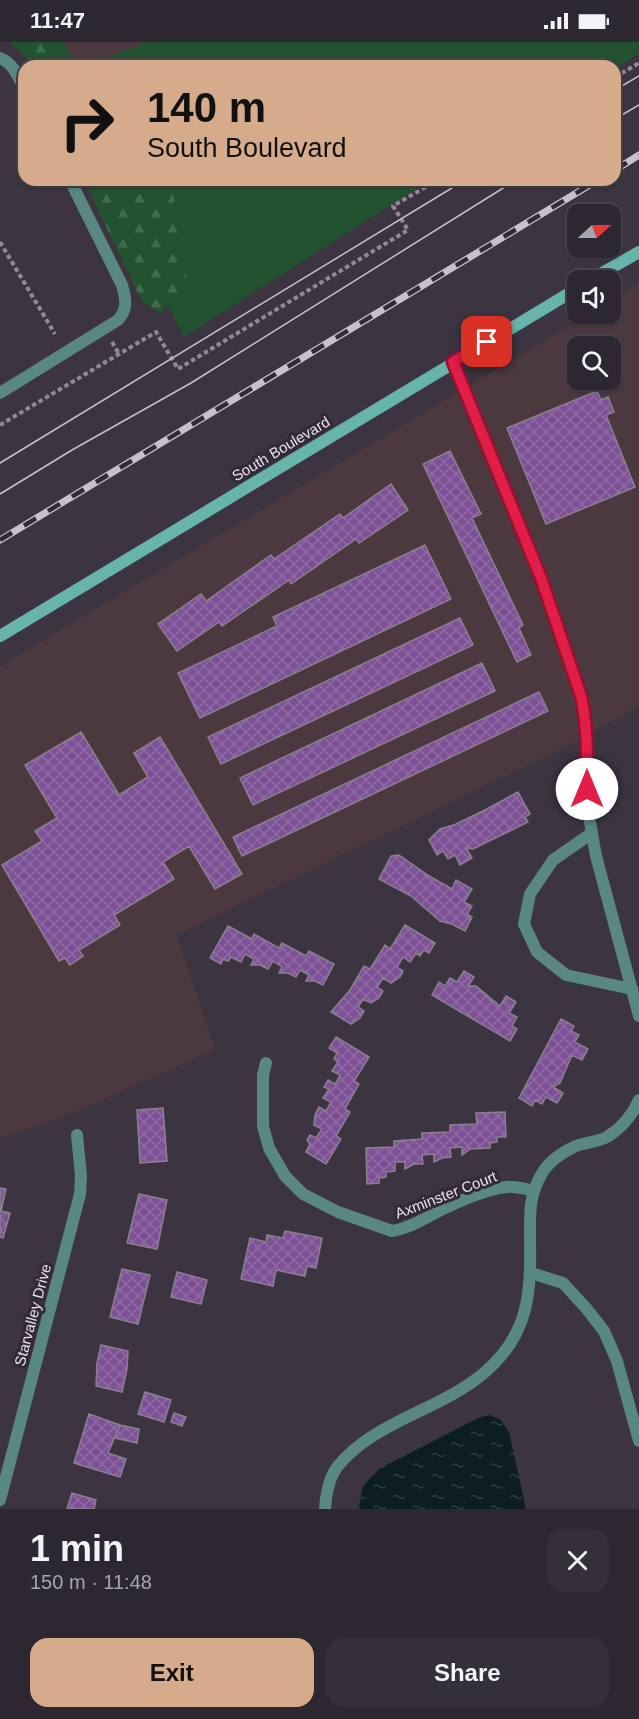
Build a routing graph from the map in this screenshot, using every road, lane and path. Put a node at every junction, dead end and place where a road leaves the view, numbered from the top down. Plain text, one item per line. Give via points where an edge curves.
1 (0, 58) edge
2 (639, 63) edge
3 (621, 74) edge
4 (18, 77) edge
5 (73, 186) edge
6 (428, 186) edge
7 (0, 242) edge
8 (639, 252) edge
9 (608, 270) edge
10 (567, 295) edge
11 (55, 334) dead end
12 (453, 362) junction
13 (0, 393) edge
14 (0, 425) edge
15 (0, 636) edge
16 (592, 833) junction
17 (632, 989) junction
18 (639, 1016) edge
19 (266, 1063) dead end
20 (639, 1100) edge
21 (77, 1135) dead end
22 (534, 1191) junction
23 (531, 1273) junction
24 (639, 1441) edge
25 (0, 1500) edge
26 (325, 1509) edge

1 - 4 street via 13,67
2 - 3 path
5 - 13 street via 122,285 126,299 124,314
6 - 14 path via 393,206 408,230 178,369 156,332
7 - 11 path
8 - 9 main road
10 - 12 main road, South Boulevard
12 - 15 main road, South Boulevard
12 - 16 street via 541,578 581,696
16 - 17 street
16 - 17 street via 553,860 530,894 524,924 537,952 566,975
17 - 18 street
19 - 22 street, Axminster Court via 263,1126 269,1148 285,1176 303,1194 338,1212 392,1231 484,1193 507,1187
20 - 22 street via 621,1127 552,1162
21 - 25 street, Starvalley Drive via 80,1194
22 - 23 street via 530,1203
23 - 24 street via 563,1283 604,1331 617,1361
23 - 26 street via 525,1314 500,1358 464,1387 385,1429 351,1453 337,1467

